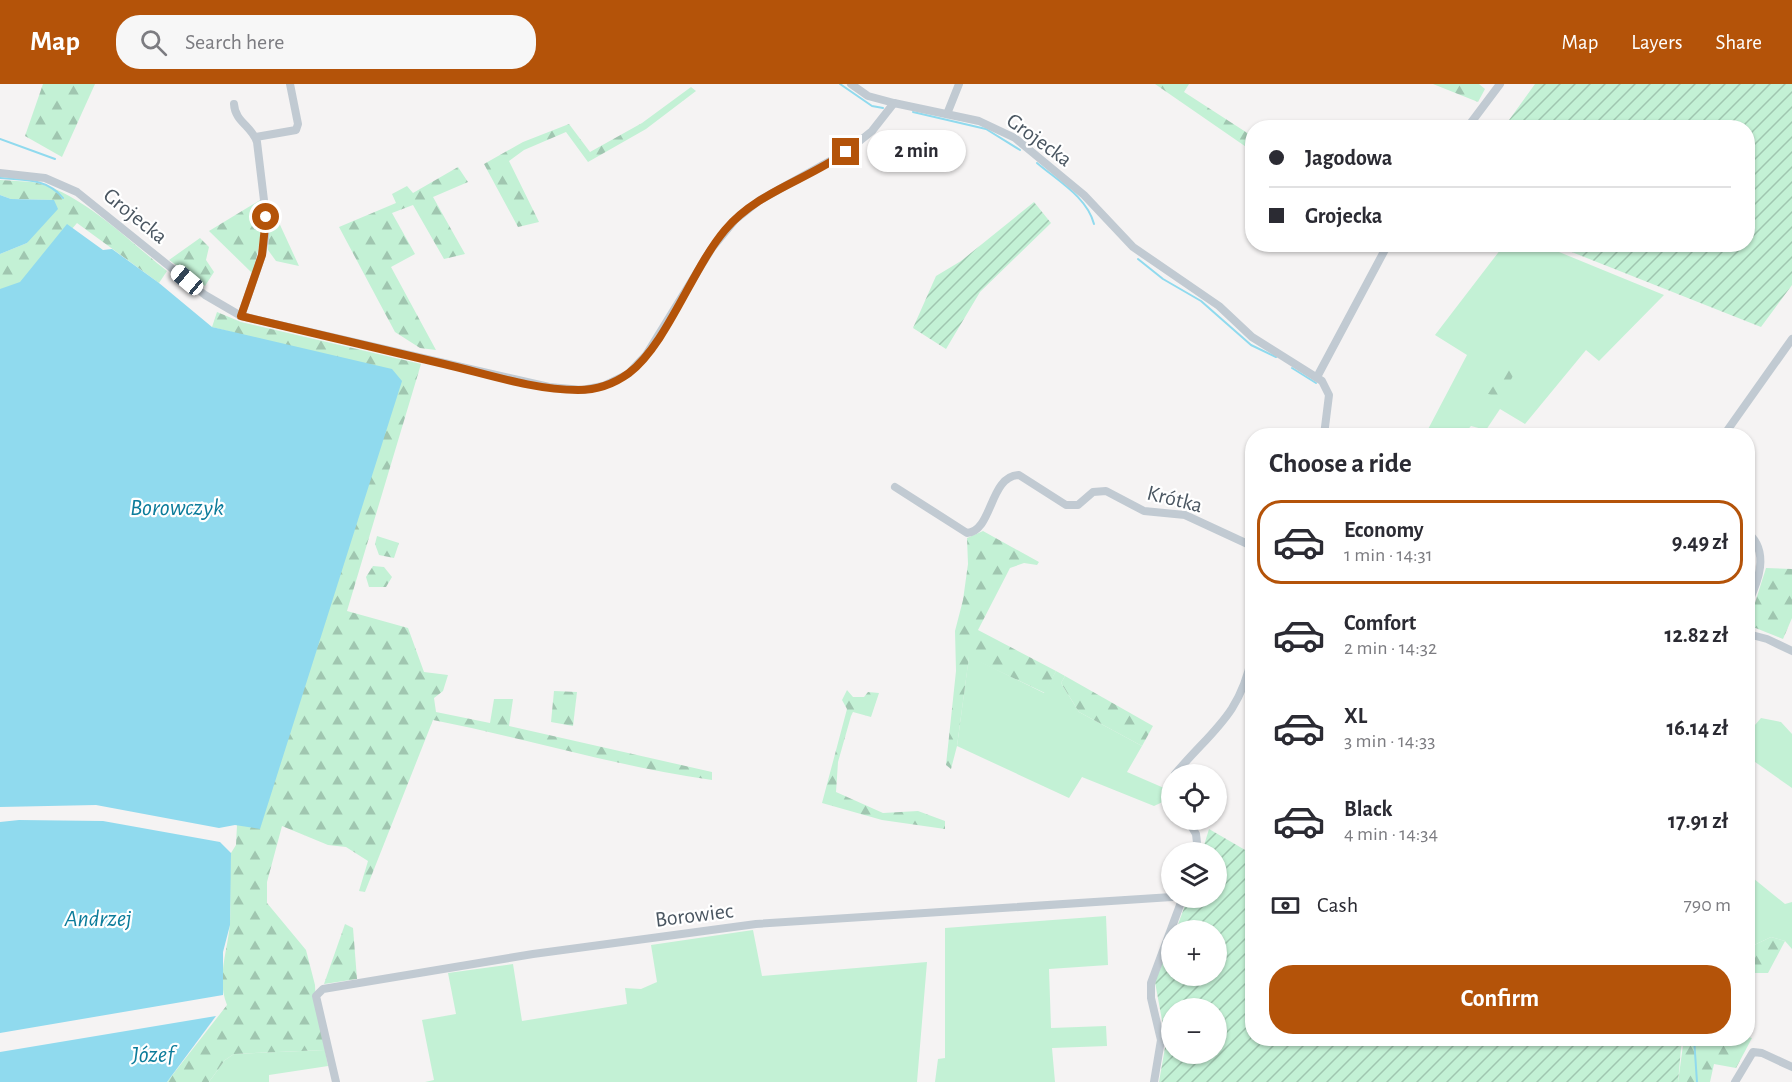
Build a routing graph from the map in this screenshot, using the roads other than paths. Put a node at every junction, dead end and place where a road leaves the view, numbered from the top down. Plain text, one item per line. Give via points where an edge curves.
1 (290, 84) edge
2 (851, 84) edge
3 (959, 84) edge
4 (1500, 84) edge
5 (894, 102) junction
6 (234, 104) dead end
7 (947, 114) junction
8 (1473, 120) edge
9 (256, 137) junction
10 (0, 173) edge
11 (1384, 252) edge
12 (241, 316) junction
13 (1792, 339) edge
14 (1317, 377) junction
15 (1325, 428) edge
16 (1729, 428) edge
17 (895, 486) dead end
18 (1755, 542) edge
19 (1245, 543) edge
20 (1755, 588) edge
21 (1755, 636) edge
22 (1792, 651) edge
23 (1245, 686) edge
24 (1184, 764) edge
25 (1161, 898) edge
26 (1179, 908) edge
27 (1792, 1067) edge
28 (336, 1082) edge
29 (1154, 1082) edge
30 (1735, 1082) edge

1 - 9 street via 297,128 290,133
2 - 5 street via 868,96
3 - 7 street
4 - 8 street
5 - 7 street, Grojecka
5 - 12 street, Grojecka via 872,131 846,152 760,200 731,223 646,355 630,372 603,386 582,390 549,387
6 - 9 street via 238,118
7 - 14 street, Grojecka via 987,123 1015,138 1084,195 1133,247 1219,306 1252,337
9 - 12 street via 265,238
10 - 12 street, Grojecka via 45,178 77,192 205,295
11 - 14 street
13 - 16 street
14 - 15 street via 1329,395
17 - 19 street, Krótka via 967,533 978,529 1004,481 1019,475 1066,505 1078,505 1093,492 1106,491 1144,511 1185,515
18 - 20 street via 1760,569
21 - 22 street
23 - 24 street via 1238,702
25 - 28 street, Borowiec via 746,925 533,954 323,989 316,996
26 - 29 street via 1151,983 1161,1040
27 - 30 street via 1753,1052

